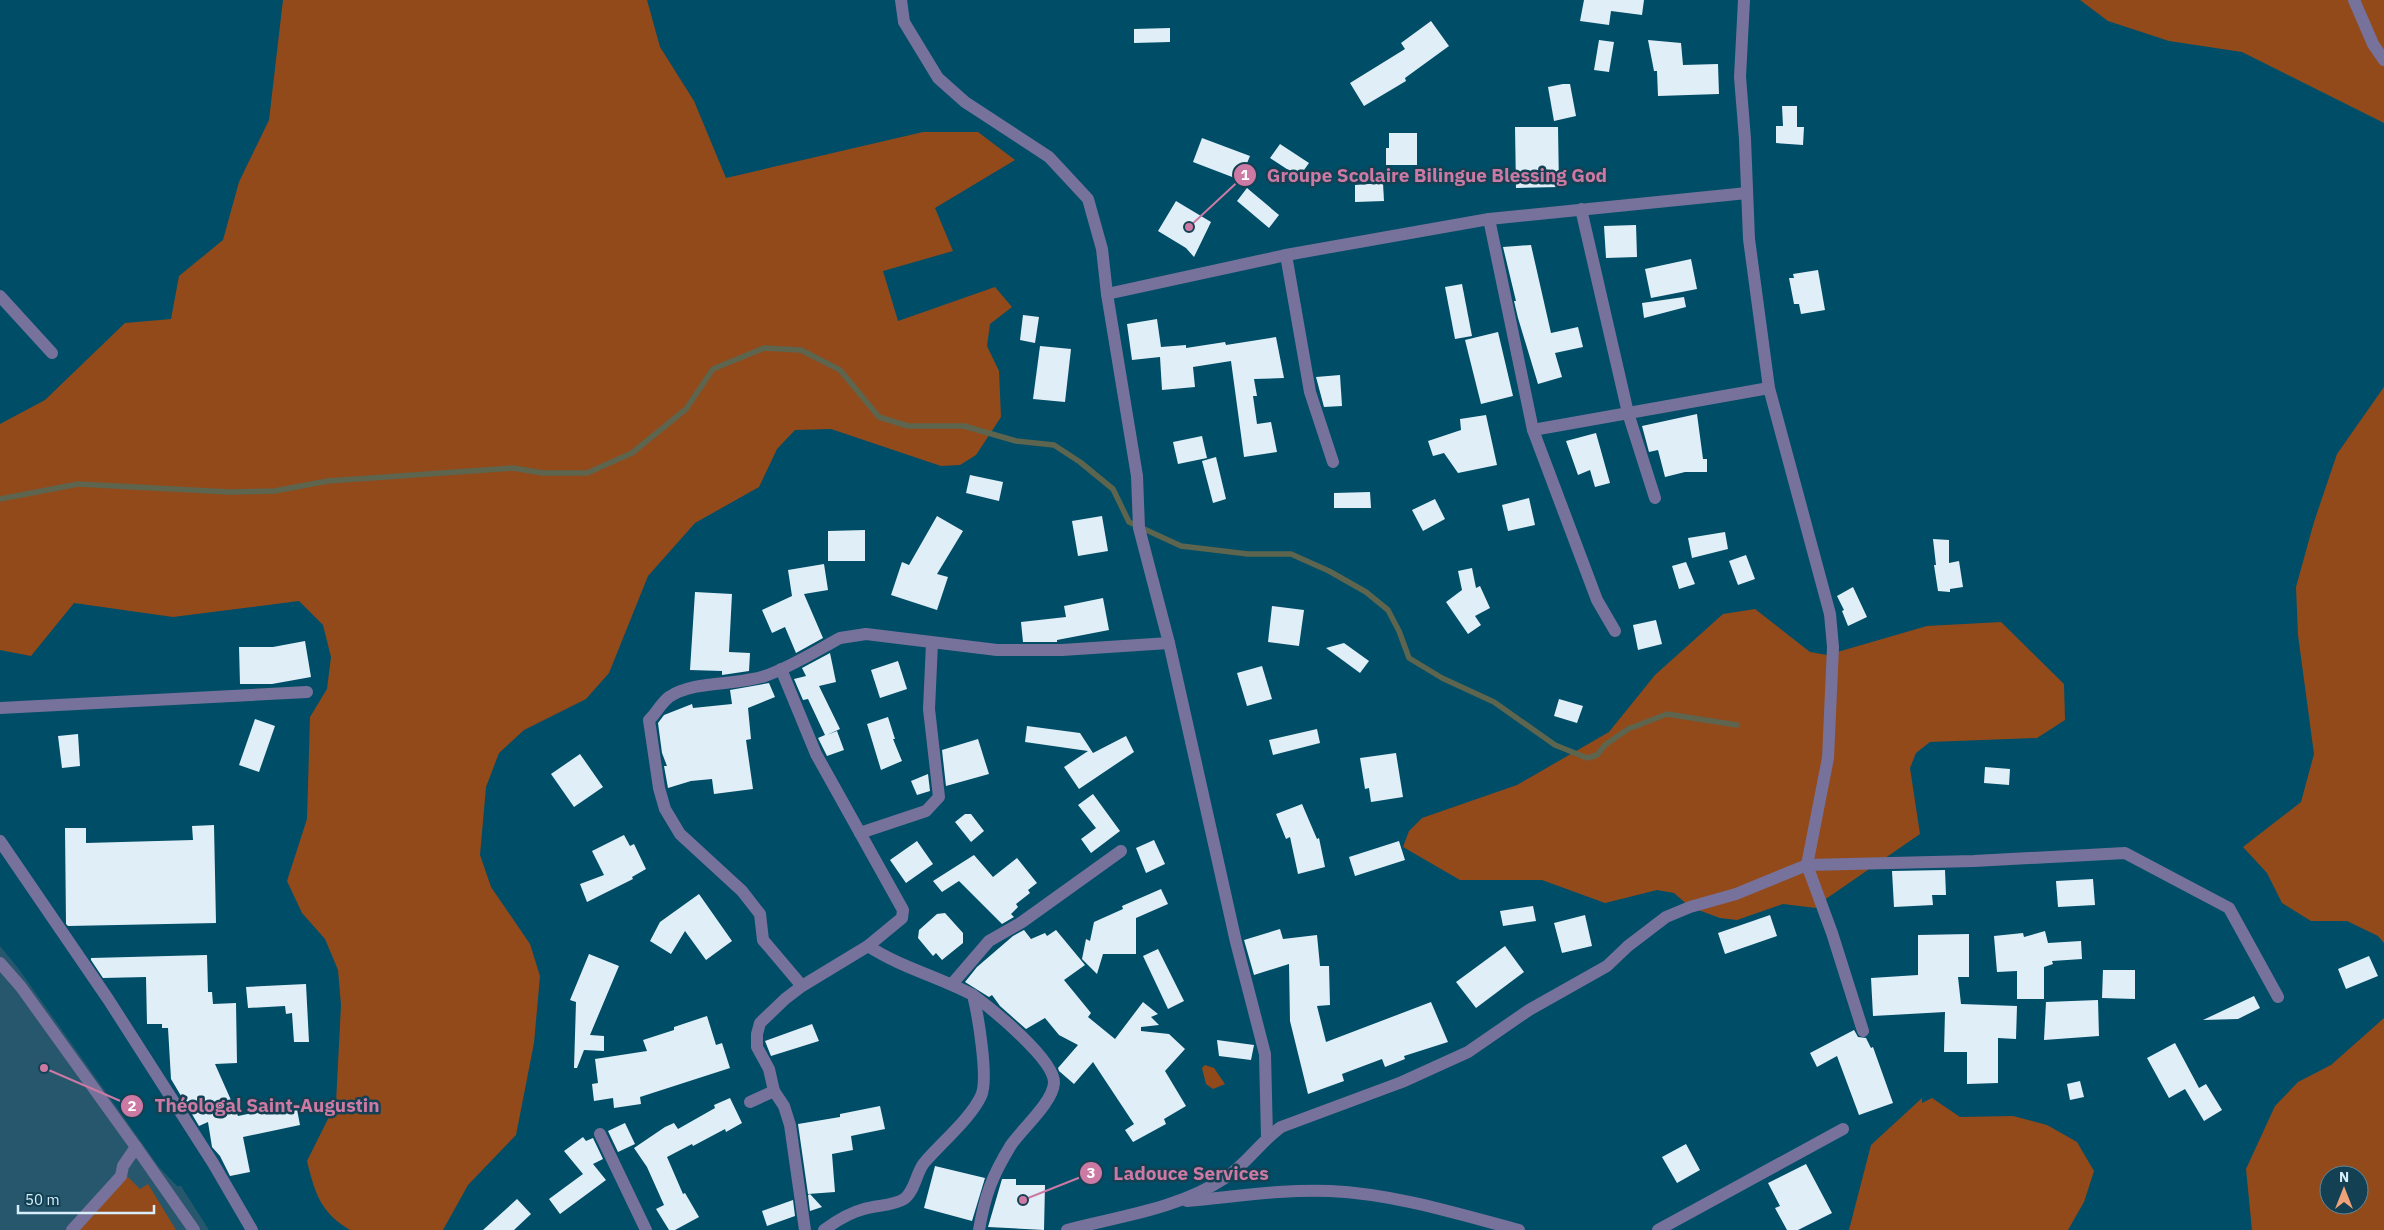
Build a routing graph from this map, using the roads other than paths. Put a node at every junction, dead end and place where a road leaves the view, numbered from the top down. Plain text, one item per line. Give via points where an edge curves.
1 (901, 0) edge
2 (1744, 0) edge
3 (2354, 0) edge
4 (2384, 60) edge
5 (1747, 193) junction
6 (1581, 209) junction
7 (1489, 219) junction
8 (1286, 254) junction
9 (1107, 294) junction
10 (0, 296) edge
11 (52, 353) dead end
12 (1769, 388) junction
13 (1628, 413) junction
14 (1533, 430) junction
15 (1333, 462) dead end
16 (1655, 498) dead end
17 (1615, 631) dead end
18 (932, 643) junction
19 (1169, 644) junction
20 (781, 669) junction
21 (307, 692) dead end
22 (0, 708) edge
23 (860, 833) junction
24 (0, 841) edge
25 (1121, 851) dead end
26 (1807, 865) junction
27 (868, 946) junction
28 (0, 962) edge
29 (952, 984) junction
30 (802, 986) junction
31 (973, 995) junction
32 (2278, 997) dead end
33 (1863, 1031) dead end
34 (774, 1090) junction
35 (750, 1102) dead end
36 (1843, 1129) dead end
37 (600, 1134) dead end
38 (1267, 1137) junction
39 (136, 1147) junction
40 (1177, 1202) junction
41 (1088, 1227) edge
42 (72, 1230) edge
43 (194, 1230) edge
44 (252, 1230) edge
45 (646, 1230) edge
46 (804, 1230) edge
47 (824, 1230) edge
48 (979, 1230) edge
49 (1067, 1230) edge
50 (1520, 1230) edge
51 (1658, 1230) edge

1 - 9 street via 904,22 938,78 965,102 1049,157 1088,199 1102,249
2 - 5 street via 1740,76
3 - 4 street via 2373,44
5 - 6 street
5 - 12 street via 1748,239
6 - 7 street
6 - 13 street
7 - 8 street
7 - 14 street
8 - 9 street
8 - 15 street via 1310,392
9 - 19 street via 1138,476 1139,528
10 - 11 street
12 - 13 street
12 - 26 street via 1830,614 1832,639 1828,758
13 - 14 street
13 - 16 street
14 - 17 street via 1597,600
18 - 19 street via 997,650
18 - 20 street via 853,634
18 - 23 street via 929,710 939,797 926,811
19 - 38 street via 1236,942 1265,1054
20 - 23 street via 816,754
20 - 30 street via 753,680 680,691 660,704 650,720 665,809 680,834 742,891 760,914 763,940
21 - 22 street
23 - 27 street via 903,910 902,918
24 - 44 street via 108,999
25 - 29 street via 1022,922 989,941
26 - 32 street via 2125,853 2229,908
26 - 33 street
26 - 38 street via 1736,894 1666,916 1606,966 1529,1010 1468,1052 1402,1082 1298,1119
27 - 29 street via 893,961
27 - 30 street
28 - 39 street
29 - 31 street
30 - 34 street via 760,1023 757,1034 757,1047 769,1069
31 - 47 street via 984,1071 984,1086 977,1105 923,1164 906,1197 898,1202 852,1213
31 - 48 street via 998,1014 1047,1063 1054,1084 1049,1098 1012,1143 992,1178
34 - 35 street
34 - 46 street via 790,1125
36 - 51 street
37 - 45 street
38 - 40 street via 1254,1154 1226,1178
39 - 42 street via 123,1166 121,1176
39 - 43 street
40 - 41 street
40 - 50 street via 1330,1191 1461,1213
41 - 49 street

